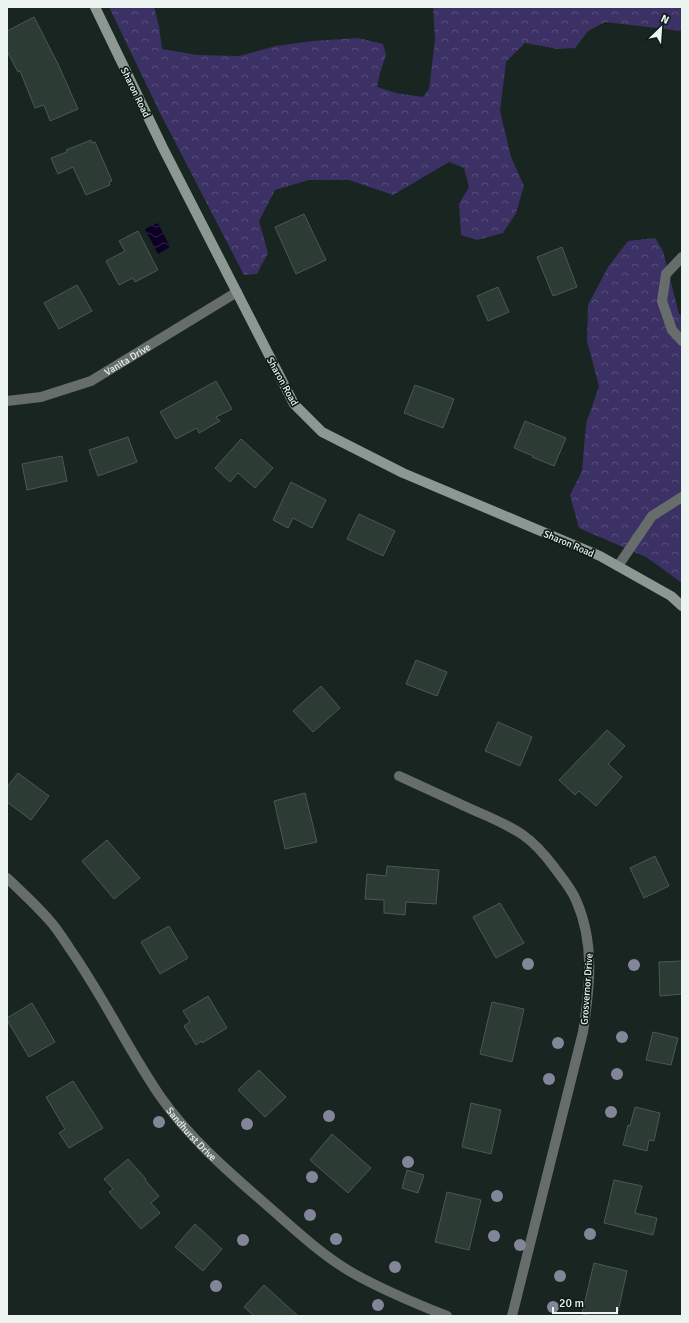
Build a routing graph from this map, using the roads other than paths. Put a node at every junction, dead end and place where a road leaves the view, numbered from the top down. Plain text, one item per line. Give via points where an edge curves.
1 (95, 7) edge
2 (682, 257) edge
3 (237, 292) junction
4 (682, 342) edge
5 (7, 401) edge
6 (682, 497) edge
7 (618, 566) junction
8 (682, 606) edge
9 (399, 776) dead end
10 (7, 878) edge
11 (447, 1316) edge
12 (512, 1316) edge

1 - 3 street, Sharon Road via 163,148
2 - 4 street via 666,274 662,301 672,330
3 - 5 street, Vanita Drive via 91,381 41,397
3 - 7 street, Sharon Road via 294,404 322,432 403,473 600,556
6 - 7 street via 652,516
7 - 8 street, Sharon Road via 671,596
9 - 12 street, Grosvernor Drive via 503,823 540,848 576,900 588,941 589,969 583,1032
10 - 11 street, Sandhurst Drive via 51,922 97,990 161,1097 187,1130 208,1151 323,1253 381,1288

